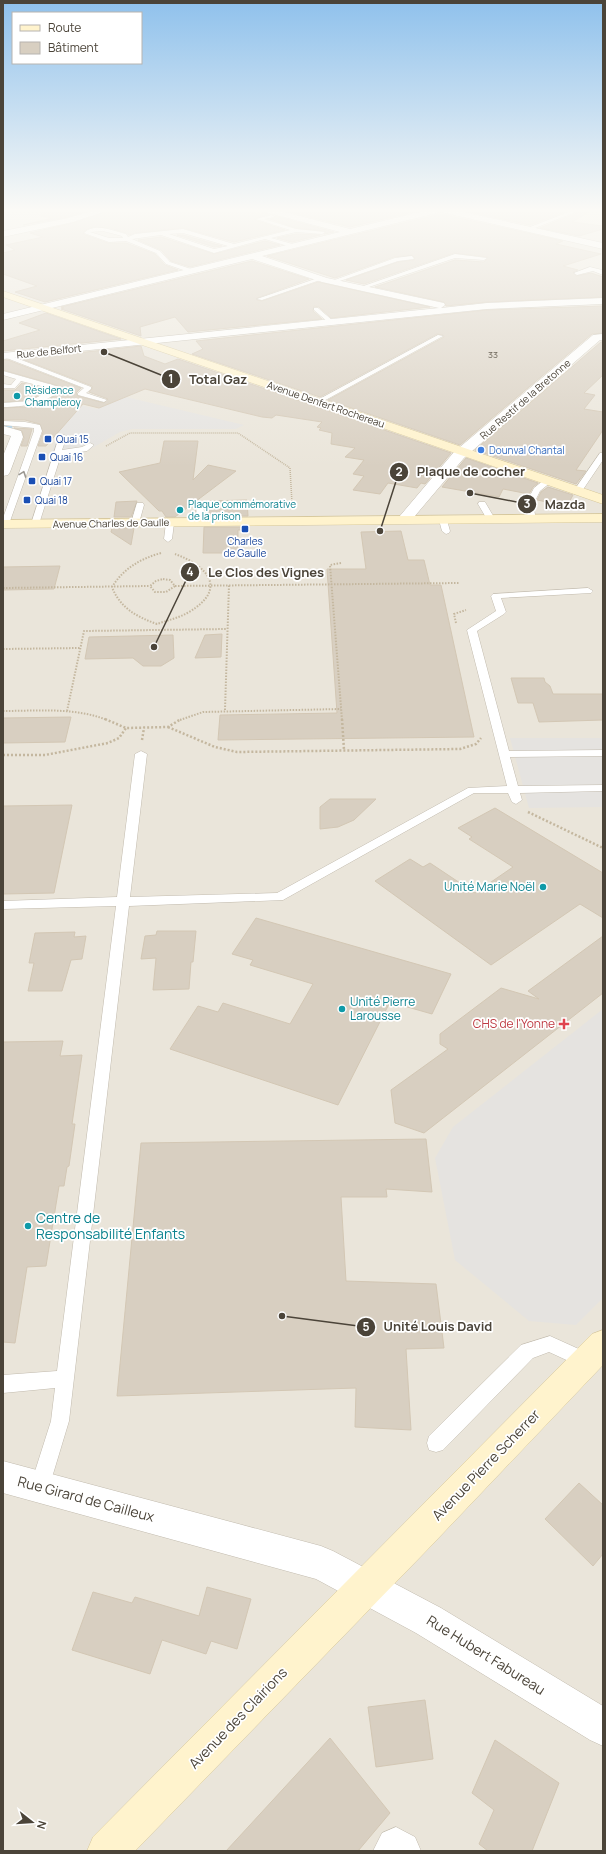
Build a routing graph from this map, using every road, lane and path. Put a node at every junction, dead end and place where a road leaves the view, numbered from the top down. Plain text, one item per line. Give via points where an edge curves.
1 (4, 295) edge
2 (97, 295) edge
3 (276, 295) edge
4 (394, 295) edge
5 (260, 299) dead end
6 (603, 301) edge
7 (42, 308) junction
8 (316, 309) dead end
9 (445, 310) junction
10 (3, 317) edge
11 (331, 322) junction
12 (440, 336) dead end
13 (603, 337) edge
14 (143, 341) junction
15 (5, 356) edge
16 (3, 373) edge
17 (20, 378) junction
18 (3, 386) edge
19 (104, 400) dead end
20 (318, 402) junction
21 (3, 405) edge
22 (3, 423) edge
23 (3, 430) edge
24 (63, 436) dead end
25 (90, 446) dead end
26 (103, 448) dead end
27 (464, 452) junction
28 (57, 453) junction
29 (603, 455) edge
30 (3, 472) edge
31 (547, 482) junction
32 (577, 492) junction
33 (603, 500) edge
34 (199, 504) dead end
35 (482, 504) dead end
36 (140, 505) dead end
37 (603, 518) edge
38 (491, 519) junction
39 (532, 519) junction
40 (404, 520) junction
41 (293, 521) junction
42 (170, 522) junction
43 (201, 522) junction
44 (135, 523) junction
45 (4, 524) edge
46 (34, 524) junction
47 (168, 539) joint
48 (167, 552) junction
49 (341, 563) dead end
50 (459, 583) dead end
51 (331, 584) junction
52 (212, 585) junction
53 (229, 585) junction
54 (150, 586) junction
55 (175, 586) junction
56 (112, 587) junction
57 (3, 588) edge
58 (588, 591) dead end
59 (466, 610) dead end
60 (157, 624) junction
61 (227, 629) junction
62 (156, 630) junction
63 (458, 630) dead end
64 (80, 648) junction
65 (3, 649) edge
66 (341, 709) junction
67 (225, 710) junction
68 (67, 711) junction
69 (3, 712) edge
70 (168, 727) junction
71 (126, 728) junction
72 (482, 737) dead end
73 (344, 750) junction
74 (603, 753) edge
75 (141, 754) dead end
76 (504, 754) junction
77 (3, 755) edge
78 (603, 788) edge
79 (514, 795) junction
80 (603, 848) edge
81 (123, 902) junction
82 (3, 905) edge
83 (594, 1353) edge
84 (64, 1379) junction
85 (3, 1384) edge
86 (436, 1442) dead end
87 (3, 1477) edge
88 (40, 1487) junction
89 (368, 1586) junction
90 (603, 1727) edge
91 (107, 1851) edge
92 (393, 1851) edge
93 (401, 1851) edge

1 - 7 street, Avenue Denfert Rochereau
2 - 7 street
3 - 5 lane
4 - 9 street via 436,303
6 - 9 street, Rue de Belfort via 514,304
7 - 10 street
7 - 14 street, Avenue Denfert Rochereau
8 - 11 lane
9 - 11 street, Rue de Belfort
11 - 14 street, Rue de Belfort
12 - 20 lane
13 - 27 street, Rue Restif de la Bretonne via 597,337
14 - 15 street, Rue de Belfort
14 - 20 street, Avenue Denfert Rochereau
15 - 19 lane via 89,388 80,394
16 - 17 lane
17 - 18 lane via 13,387
17 - 21 lane via 58,389 35,403
20 - 27 street, Avenue Denfert Rochereau
45 -> 22 lane via 38,431 37,427 32,425
23 - 30 street via 17,434
24 - 28 lane
25 - 28 lane
26 - 41 path via 130,433 238,433 290,468
27 - 31 street, Avenue Denfert Rochereau
27 - 40 street, Rue Restif de la Bretonne via 459,455 431,495
28 - 46 lane
29 - 32 lane
31 - 32 street, Avenue Denfert Rochereau
31 - 39 lane via 537,490 529,505
32 - 33 street, Avenue Denfert Rochereau
34 - 43 lane
35 - 38 lane
36 - 44 lane
37 - 39 street, Avenue Charles de Gaulle
38 - 39 street, Avenue Charles de Gaulle
38 - 40 street, Avenue Charles de Gaulle via 445,525
40 - 41 street, Avenue Charles de Gaulle
41 - 43 street, Avenue Charles de Gaulle
42 - 43 street, Avenue Charles de Gaulle
42 - 44 street, Avenue Charles de Gaulle
42 - 47 lane
44 - 46 street, Avenue Charles de Gaulle
45 - 46 street, Avenue Charles de Gaulle
47 - 48 path
48 - 52 path via 195,563 207,572
48 - 56 path via 147,557 128,566 117,577
49 - 51 path via 330,565
50 - 51 path
51 - 53 path
51 - 66 path
52 - 53 path
52 - 55 path
52 - 60 path via 209,597 192,611
53 - 61 path
54 - 55 path via 151,590 158,593 171,590
54 - 55 path via 159,579 168,579 173,581
54 - 56 path
56 - 57 path
56 - 60 path via 114,596 122,607
58 - 76 lane via 496,596 501,612 472,630
59 - 63 path via 454,614
60 - 62 path
61 - 62 path
61 - 67 path
62 - 64 path via 84,631
64 - 65 path
64 - 68 path
66 - 67 path
66 - 73 path
67 - 70 path via 203,712 183,718
68 - 69 path
68 - 71 path via 95,716
70 - 71 path
70 - 73 path via 214,747 237,752
71 - 77 path via 119,738 108,743 45,755
72 - 73 path via 476,744 460,749
74 - 76 lane
75 - 81 lane
76 - 79 lane
78 - 79 lane
79 - 80 path via 524,810
79 - 81 lane via 472,790 279,897
81 - 82 lane
81 - 84 lane
83 - 86 lane via 550,1344 527,1351
83 - 89 street, Avenue Pierre Scherrer
84 - 85 lane
84 - 88 lane via 60,1420
87 - 88 street, Rue Girard de Cailleux
88 - 89 street, Rue Girard de Cailleux via 321,1563
89 - 90 street, Rue Hubert Fabureau via 424,1617
89 - 91 street, Avenue des Clairions
92 - 93 street via 396,1847

